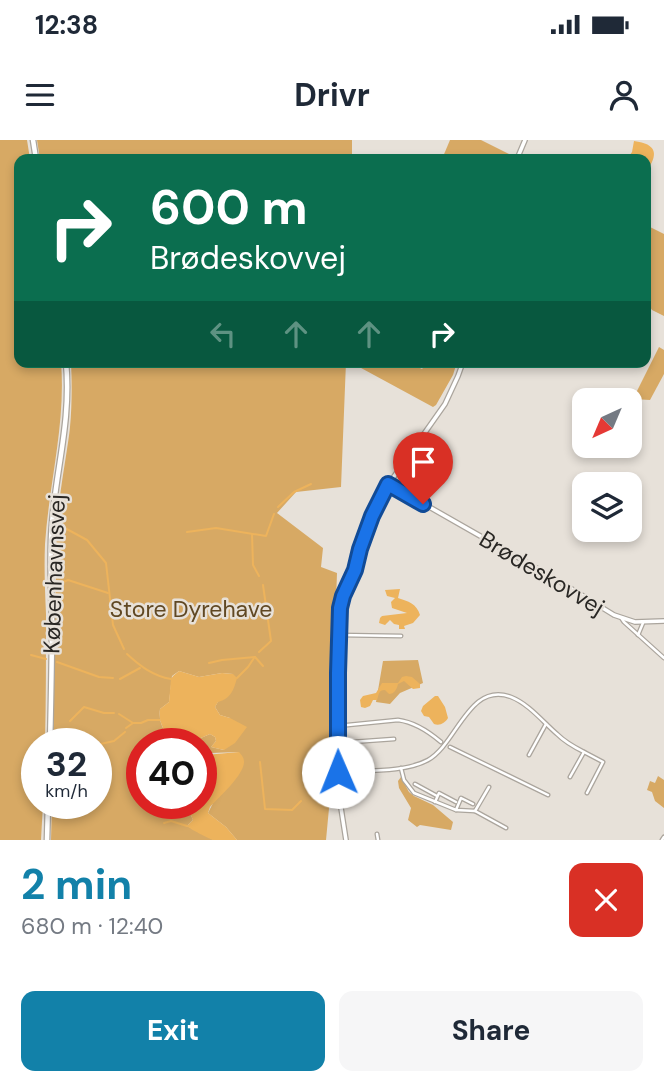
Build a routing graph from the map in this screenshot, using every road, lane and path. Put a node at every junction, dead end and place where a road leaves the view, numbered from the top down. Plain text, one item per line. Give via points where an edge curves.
1 (66, 368) edge
2 (461, 368) edge
3 (388, 484) junction
4 (622, 619) junction
5 (664, 621) edge
6 (643, 623) junction
7 (339, 635) junction
8 (638, 635) junction
9 (401, 636) dead end
10 (664, 657) edge
11 (545, 724) junction
12 (338, 726) junction
13 (51, 728) edge
14 (394, 738) dead end
15 (441, 742) dead end
16 (338, 743) junction
17 (450, 747) dead end
18 (584, 752) junction
19 (529, 755) dead end
20 (401, 768) junction
21 (338, 772) junction
22 (570, 777) dead end
23 (415, 784) dead end
24 (489, 787) dead end
25 (587, 793) dead end
26 (548, 795) dead end
27 (437, 796) junction
28 (435, 802) junction
29 (456, 802) dead end
30 (472, 804) dead end
31 (456, 810) junction
32 (475, 811) junction
33 (48, 819) edge
34 (506, 828) dead end
35 (377, 834) dead end
36 (47, 840) edge
37 (346, 840) edge
38 (378, 840) edge

1 - 13 main road, Københavnsvej via 68,398 51,538
2 - 3 street via 445,404
3 - 4 street, Brødeskovvej
3 - 7 street via 343,596
4 - 6 street, Brødeskovvej
4 - 8 street, Brødeskovvej
5 - 6 street, Brødeskovvej
6 - 8 street
7 - 9 street
7 - 12 street
8 - 10 street, Brødeskovvej
11 - 18 street
11 - 19 street
11 - 20 street via 514,698 486,698 470,709 439,752 422,763
12 - 15 street via 407,721
12 - 16 street
14 - 16 street
16 - 21 street
17 - 26 street
18 - 22 street
18 - 25 street via 603,762
20 - 21 street
20 - 28 street via 410,789
21 - 37 street
23 - 27 street
24 - 32 street
27 - 28 street
27 - 29 street
28 - 31 street
30 - 31 street via 461,798
31 - 32 street
32 - 34 street
33 - 36 main road
35 - 38 street

